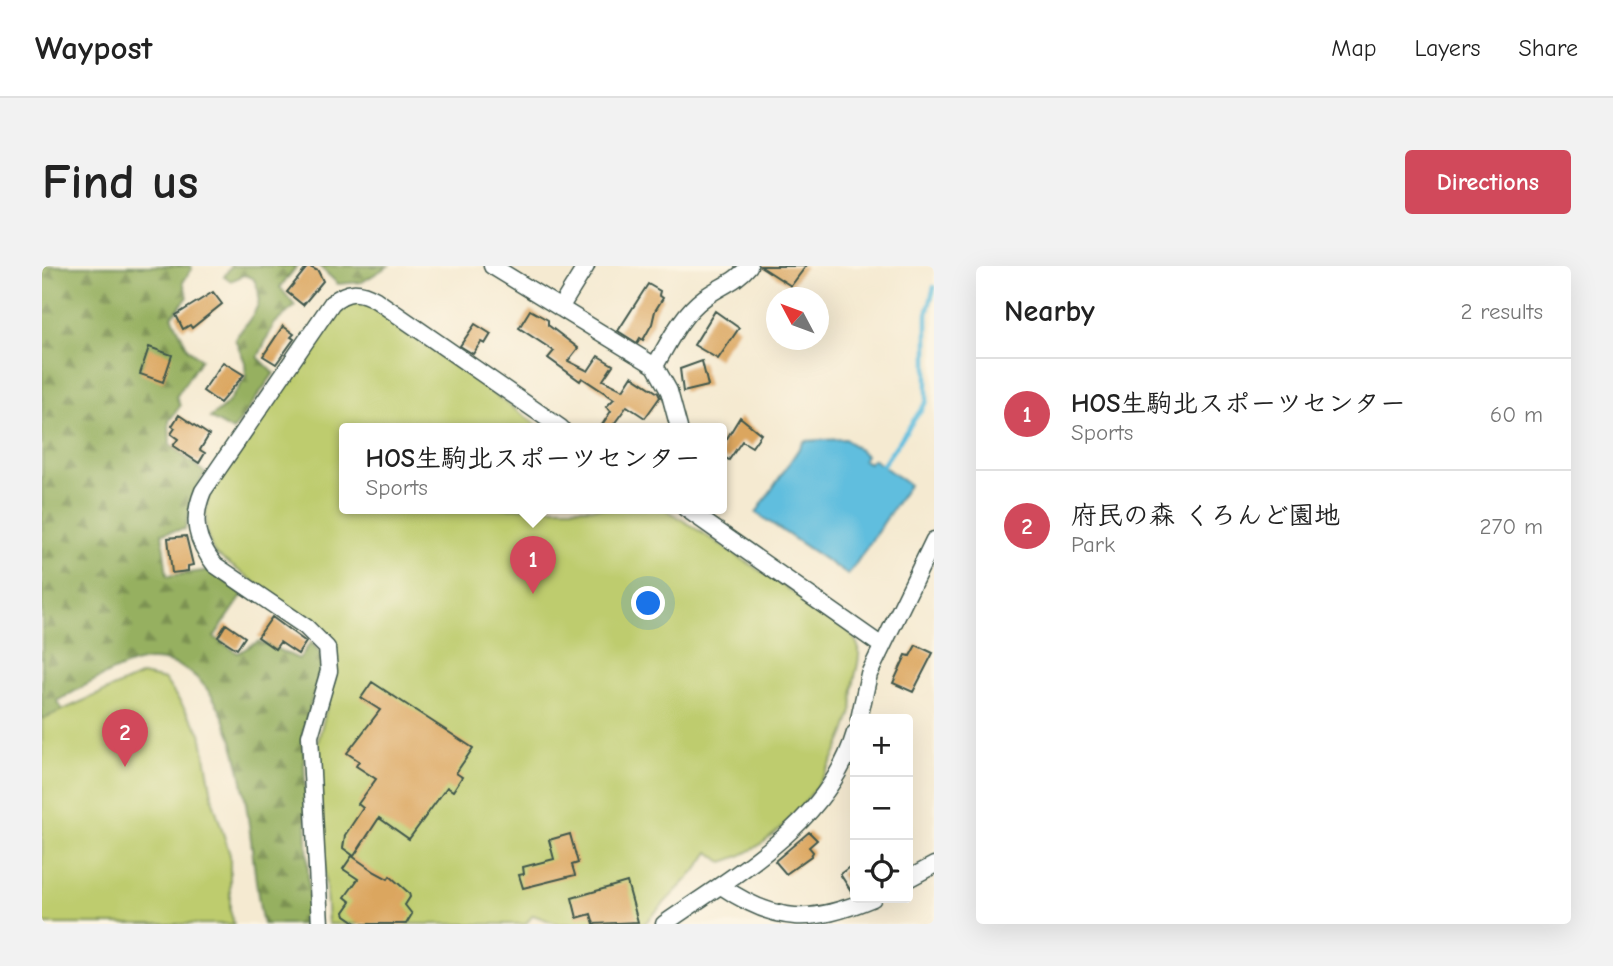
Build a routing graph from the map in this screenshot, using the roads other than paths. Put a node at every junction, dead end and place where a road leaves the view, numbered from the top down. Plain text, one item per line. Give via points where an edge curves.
1 (492, 266) edge
2 (586, 266) edge
3 (749, 266) edge
4 (560, 308) junction
5 (655, 366) junction
6 (554, 423) edge
7 (678, 423) edge
8 (696, 514) edge
9 (933, 545) edge
10 (882, 646) junction
11 (860, 714) edge
12 (850, 744) edge
13 (934, 865) edge
14 (913, 876) edge
15 (721, 886) junction
16 (862, 903) edge
17 (788, 922) edge
18 (822, 922) edge
19 (320, 924) edge
20 (664, 924) edge

1 - 4 street
2 - 4 street
3 - 5 street via 686,315
4 - 5 street
5 - 7 street
6 - 19 street via 376,300 351,292 332,303 203,491 197,505 196,532 205,553 215,565 306,627 327,649 329,671 310,737
8 - 10 street
9 - 10 street
10 - 11 street via 869,674
12 - 15 street via 830,786 813,806 779,841
13 - 14 street
15 - 17 street via 755,909
15 - 20 street
16 - 18 street
17 - 18 street

